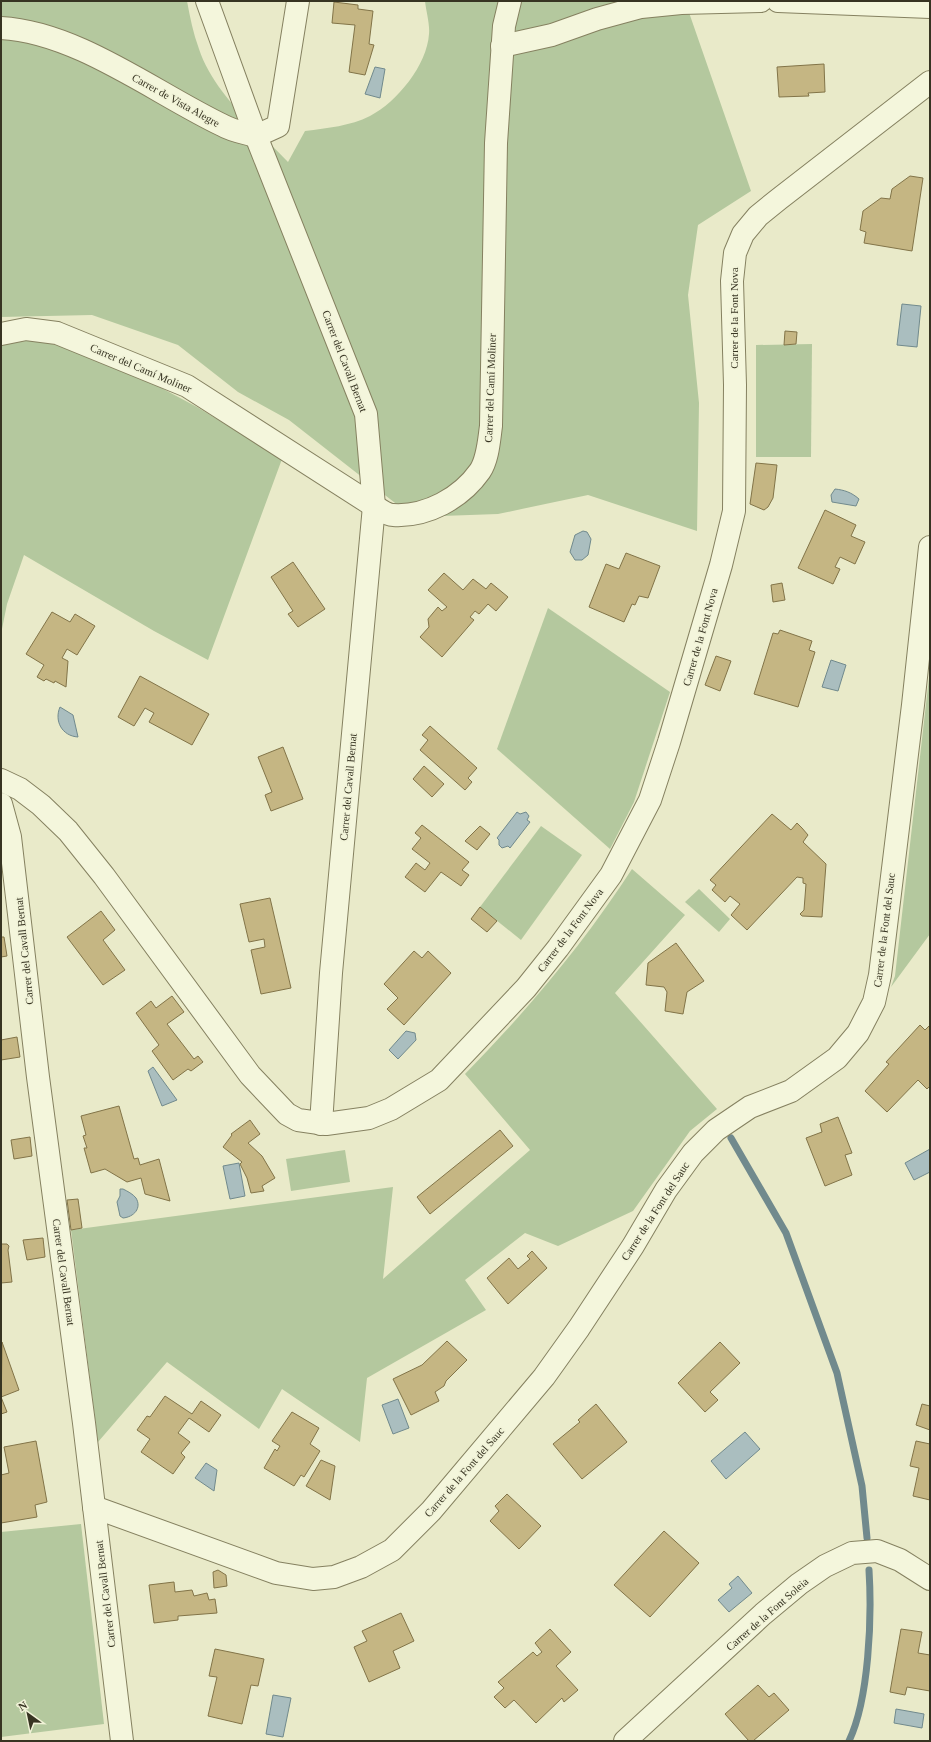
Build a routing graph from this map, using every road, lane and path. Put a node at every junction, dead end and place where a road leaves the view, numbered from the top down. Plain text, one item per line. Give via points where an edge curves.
1 (207, 1) edge
2 (298, 1) edge
3 (510, 1) edge
4 (761, 1) edge
5 (778, 1) edge
6 (930, 8) edge
7 (1, 28) edge
8 (502, 46) junction
9 (930, 82) edge
10 (256, 136) junction
11 (1, 334) edge
12 (374, 506) junction
13 (930, 547) edge
14 (1, 780) edge
15 (1, 804) edge
16 (321, 1124) junction
17 (94, 1507) junction
18 (930, 1580) edge
19 (122, 1741) edge
20 (625, 1741) edge

1 - 10 street, Carrer del Cavall Bernat
2 - 10 street via 278,126
3 - 8 street, Carrer del Camí Moliner
4 - 8 street via 641,7 552,35
5 - 6 street
7 - 10 street, Carrer de Vista Alegre via 46,36 92,55 223,126
8 - 12 street, Carrer del Camí Moliner via 496,144 491,426 488,448 481,470 455,497 440,506 392,516
9 - 16 street, Carrer de la Font Nova via 758,216 743,234 735,253 732,281 735,385 734,511 721,565 650,800 611,875 526,988 439,1080 391,1109 369,1118
10 - 12 street, Carrer del Cavall Bernat via 366,414
11 - 12 street, Carrer del Camí Moliner via 26,329 57,334 187,386
12 - 16 street, Carrer del Cavall Bernat via 331,973
13 - 17 street, Carrer de la Font del Sauc via 880,975 874,1002 861,1027 837,1058 790,1091 750,1107 716,1130 693,1153 666,1190 583,1322 544,1377 431,1511 392,1550 361,1567 334,1577 313,1579 276,1572
14 - 16 street via 20,789 68,831 250,1075 273,1100 287,1114 298,1120
15 - 17 street, Carrer del Cavall Bernat via 10,837 38,1077
17 - 19 street, Carrer del Cavall Bernat
18 - 20 street, Carrer de la Font Soleia via 900,1560 877,1551 852,1553 825,1566 763,1614

